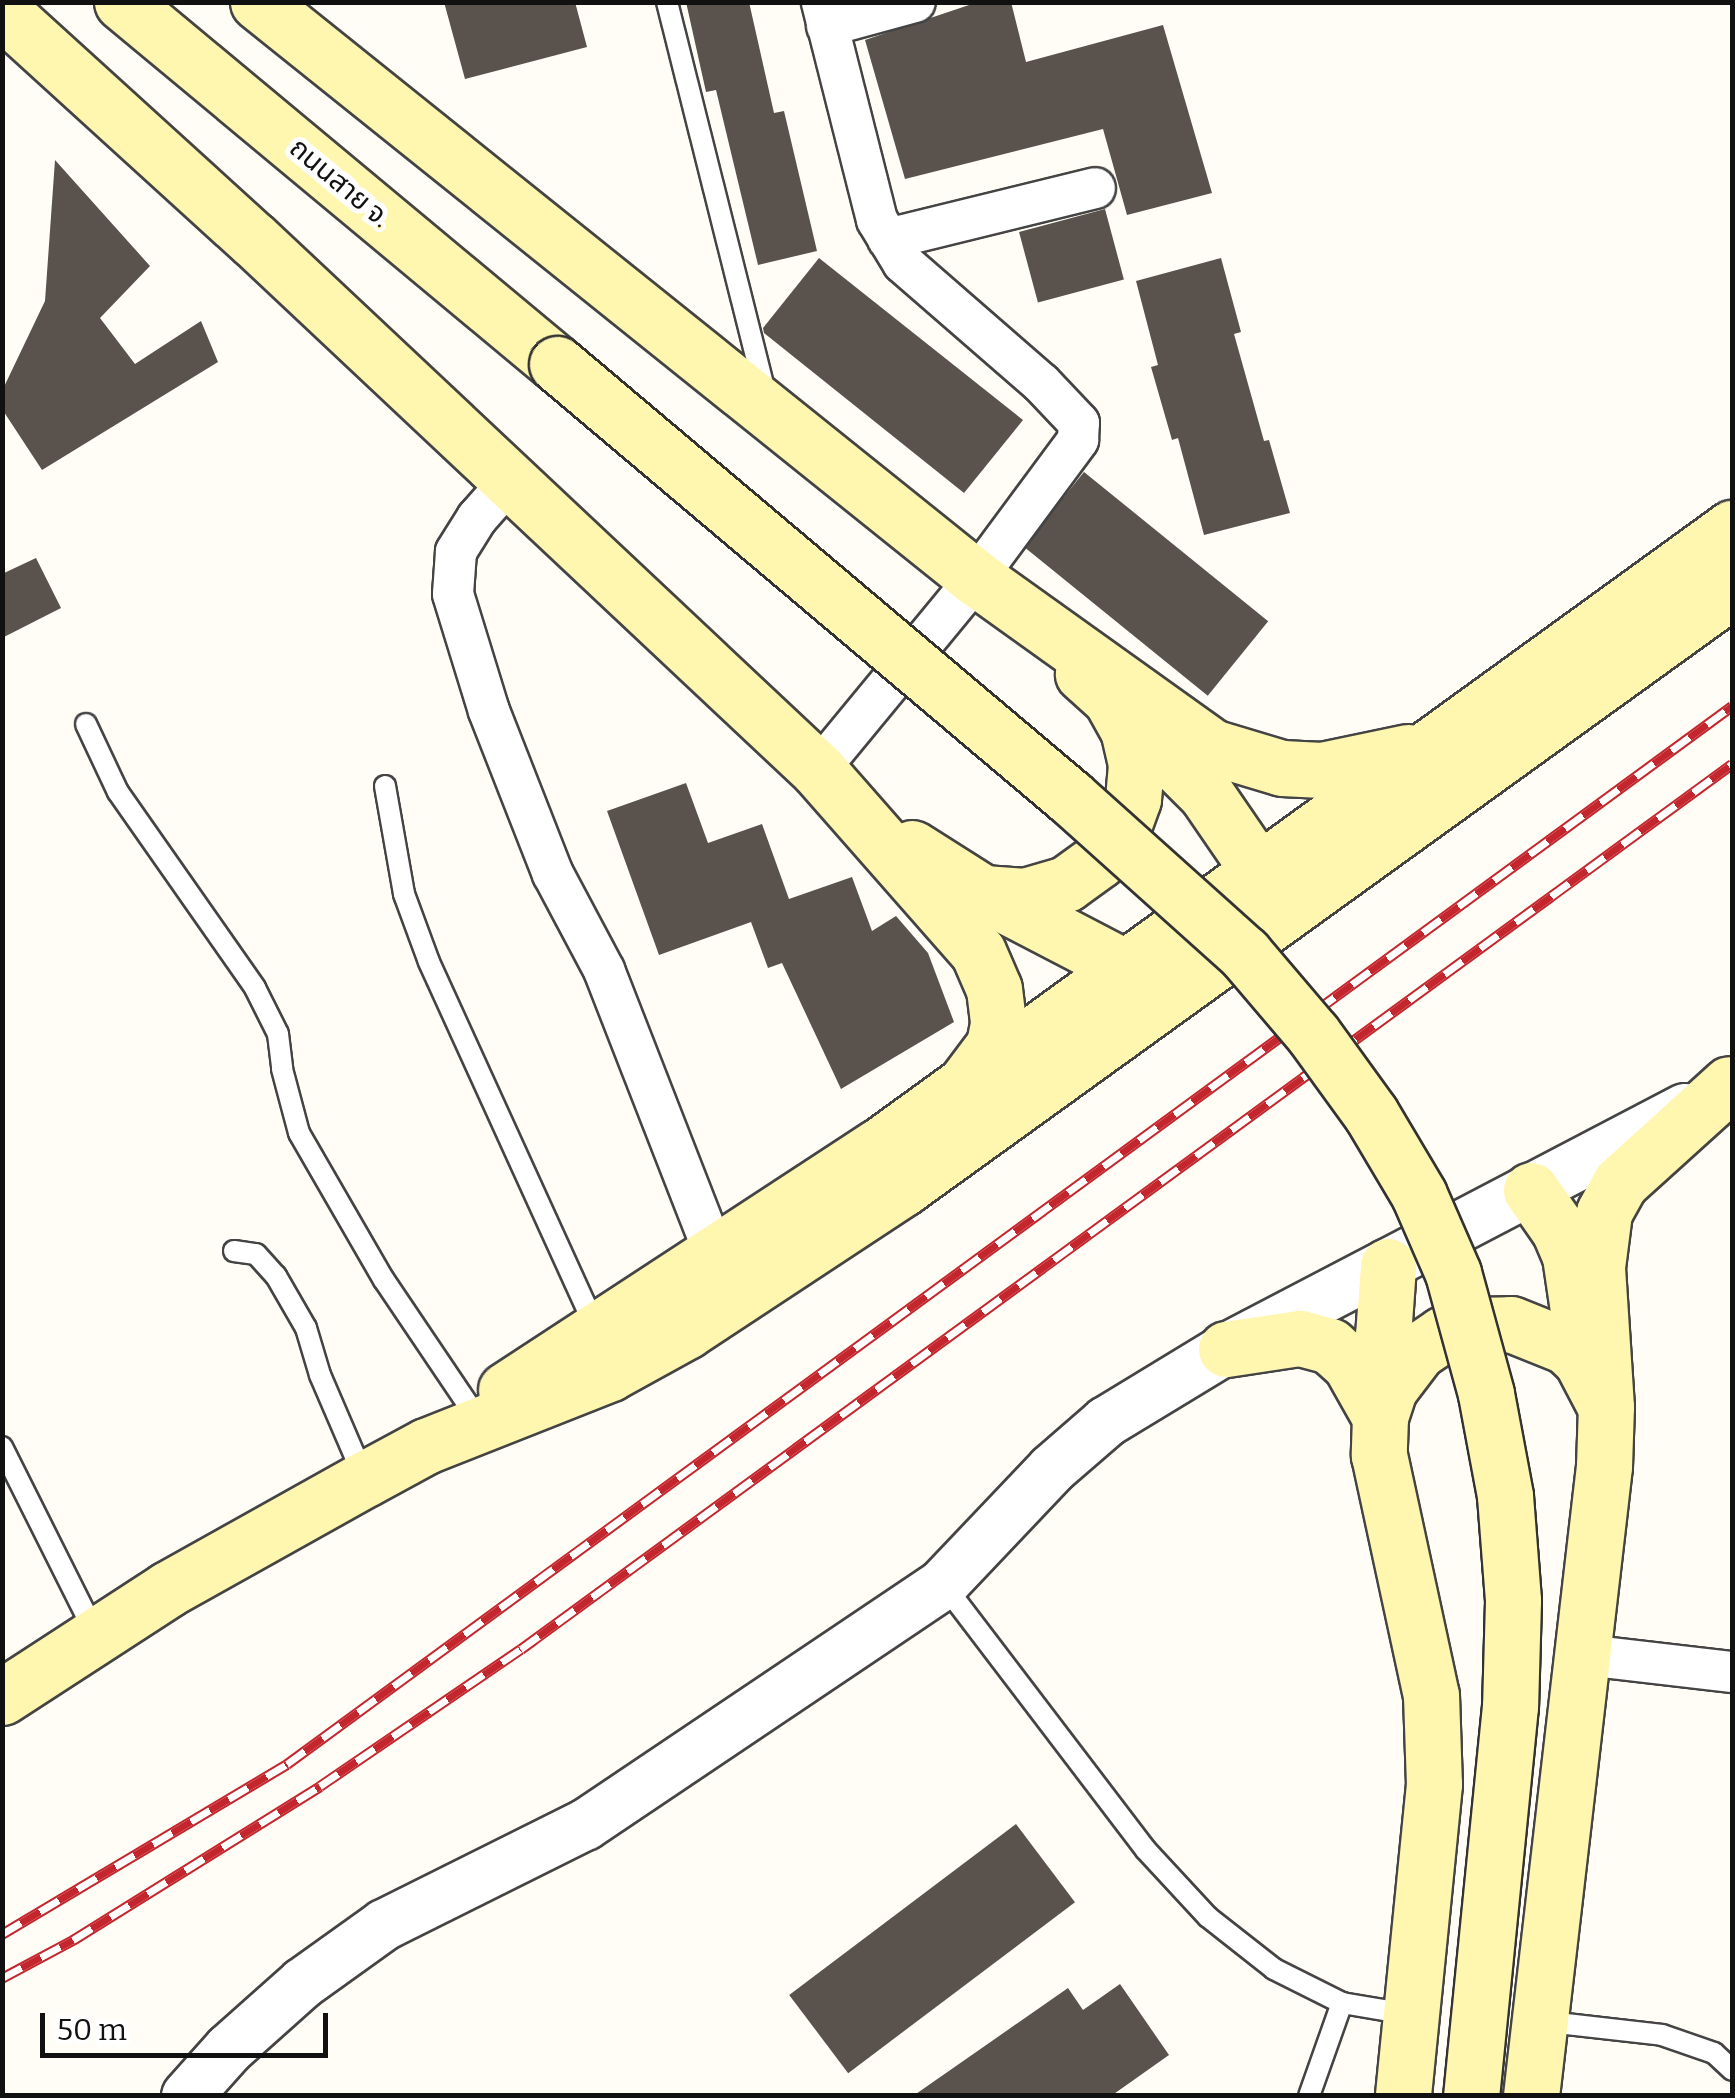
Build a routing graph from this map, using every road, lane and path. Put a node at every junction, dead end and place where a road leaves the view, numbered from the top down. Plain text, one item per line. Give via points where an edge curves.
1 (122, 2) edge
2 (258, 2) edge
3 (667, 2) edge
4 (915, 2) edge
5 (2, 11) edge
6 (825, 14) edge
7 (1096, 188) dead end
8 (888, 239) junction
9 (770, 411) junction
10 (508, 483) junction
11 (1732, 528) edge
12 (976, 578) junction
13 (1732, 590) edge
14 (1111, 698) junction
15 (86, 724) dead end
16 (1432, 746) junction
17 (818, 770) junction
18 (385, 786) dead end
19 (1274, 892) junction
20 (983, 893) junction
21 (1144, 983) junction
22 (1731, 1083) edge
23 (966, 1084) junction
24 (1531, 1190) junction
25 (234, 1251) dead end
26 (715, 1254) junction
27 (1388, 1266) junction
28 (595, 1329) junction
29 (1226, 1349) junction
30 (1581, 1360) junction
31 (1384, 1403) junction
32 (1606, 1408) junction
33 (473, 1412) junction
34 (2, 1446) edge
35 (426, 1446) junction
36 (365, 1479) junction
37 (943, 1584) junction
38 (168, 1590) junction
39 (88, 1619) junction
40 (1585, 1654) junction
41 (2, 1658) edge
42 (1732, 1672) edge
43 (2, 1698) edge
44 (1342, 2002) junction
45 (1410, 2014) junction
46 (1538, 2021) junction
47 (1732, 2070) edge
48 (187, 2096) edge
49 (1309, 2096) edge
50 (1403, 2096) edge
51 (1471, 2096) edge
52 (1530, 2096) edge

1 - 51 main road, ถนนสาย จ., bridge via 1070,797 1244,953 1371,1114 1419,1195 1453,1273 1505,1496 1513,1601 1507,1745
2 - 9 main road
3 - 9 lane
4 - 6 street
5 - 10 main road
6 - 8 street via 877,220
7 - 8 street
8 - 12 street via 903,263 1079,423 1078,440
9 - 12 main road
10 - 17 main road
10 - 26 street via 456,552 453,594 539,838 604,970
11 - 16 main road
12 - 14 main road
12 - 16 main road via 1212,747 1282,768 1322,770
12 - 17 street
13 - 19 main road
14 - 19 main road via 1206,794
14 - 20 main road via 1136,764 1133,799 1120,832 1100,860 1066,884 1025,896
15 - 33 lane via 118,792 255,988 278,1034 299,1133 384,1280
16 - 19 main road
17 - 20 main road via 902,841
17 - 23 main road via 978,952 994,988 998,1024 994,1045
18 - 28 lane via 404,894 430,962
19 - 21 main road
20 - 21 main road
21 - 23 main road
21 - 35 main road via 903,1188 686,1331 610,1373
22 - 24 street
22 - 32 main road via 1620,1183 1604,1212 1598,1267
23 - 26 main road
24 - 27 street
24 - 30 main road via 1570,1256
25 - 36 lane via 256,1254 306,1328
26 - 28 main road
27 - 29 street
27 - 31 main road
28 - 33 main road
29 - 31 main road via 1300,1338 1330,1346
29 - 37 street via 1106,1422
30 - 31 main road via 1548,1336 1510,1324 1472,1325 1418,1350
30 - 32 main road
31 - 45 main road via 1380,1455 1431,1695 1434,1784
32 - 40 main road
33 - 35 main road
34 - 39 lane
35 - 36 main road
36 - 38 main road
37 - 44 lane via 1145,1849 1208,1917 1274,1968
37 - 48 street via 585,1825 384,1925 304,1983
38 - 39 main road
38 - 43 main road
39 - 41 main road
40 - 42 street
40 - 46 main road
44 - 45 lane
44 - 49 lane
45 - 50 main road
46 - 47 lane via 1662,2034 1714,2053
46 - 52 main road

